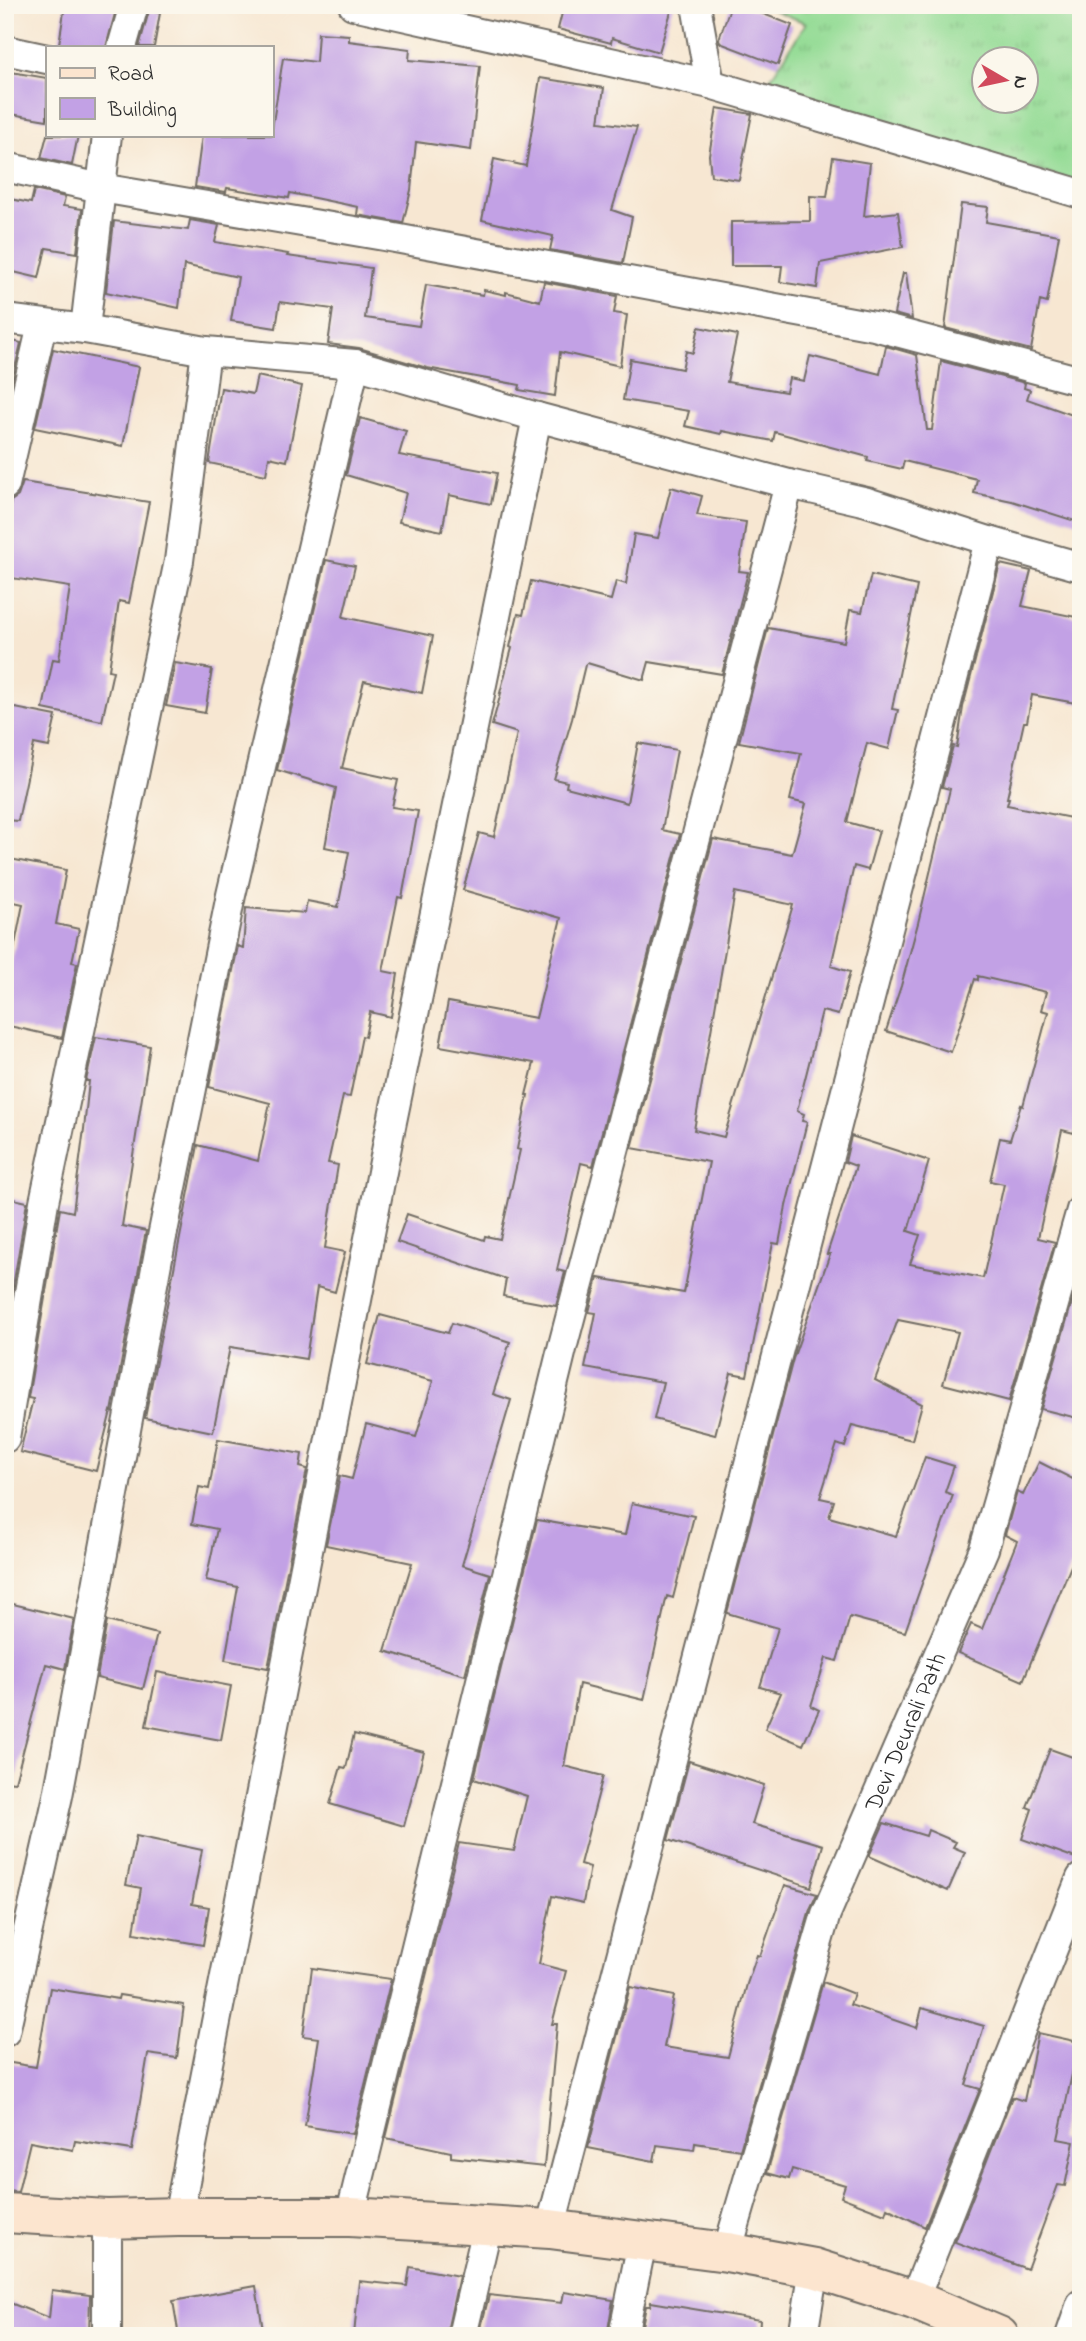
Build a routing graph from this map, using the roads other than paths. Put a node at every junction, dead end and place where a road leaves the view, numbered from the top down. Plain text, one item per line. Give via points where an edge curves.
1 (134, 5) edge
2 (353, 5) edge
3 (696, 5) edge
4 (122, 46) edge
5 (5, 50) edge
6 (46, 59) edge
7 (710, 84) junction
8 (107, 136) edge
9 (5, 167) edge
10 (100, 188) junction
11 (1081, 194) edge
12 (5, 319) edge
13 (42, 325) junction
14 (85, 329) junction
15 (206, 351) junction
16 (355, 364) junction
17 (1081, 381) edge
18 (537, 417) junction
19 (789, 484) junction
20 (5, 485) edge
21 (989, 541) junction
22 (1081, 567) edge
23 (1081, 1210) edge
24 (5, 1438) edge
25 (1081, 1878) edge
26 (5, 2032) edge
27 (5, 2213) edge
28 (177, 2217) junction
29 (351, 2217) junction
30 (107, 2219) junction
31 (488, 2224) junction
32 (550, 2229) junction
33 (642, 2242) junction
34 (727, 2252) junction
35 (814, 2269) junction
36 (914, 2300) junction
37 (1081, 2304) edge
38 (107, 2336) edge
39 (462, 2336) edge
40 (623, 2336) edge
41 (803, 2336) edge
42 (999, 2336) edge
43 (1070, 2336) edge

1 - 4 street
2 - 7 street
3 - 7 street
5 - 6 street
7 - 11 street
8 - 10 street
9 - 10 street
10 - 14 street
10 - 17 street via 874,326
12 - 13 street
13 - 14 street
13 - 20 street
14 - 15 street
15 - 16 street
15 - 24 street via 179,561 44,1202
16 - 18 street
16 - 26 street via 230,895 58,1796
18 - 19 street
18 - 28 street via 389,1136
19 - 21 street via 867,502
19 - 29 street via 564,1345
21 - 22 street
21 - 32 street
23 - 34 street, Devi Deurali Path via 984,1549 826,1914
25 - 36 street
27 - 30 street
28 - 29 street
28 - 30 street
29 - 31 street
30 - 38 street
31 - 32 street
31 - 39 street
32 - 33 street
33 - 34 street
33 - 40 street
34 - 35 street
35 - 36 street
35 - 41 street
36 - 42 street
37 - 43 street

